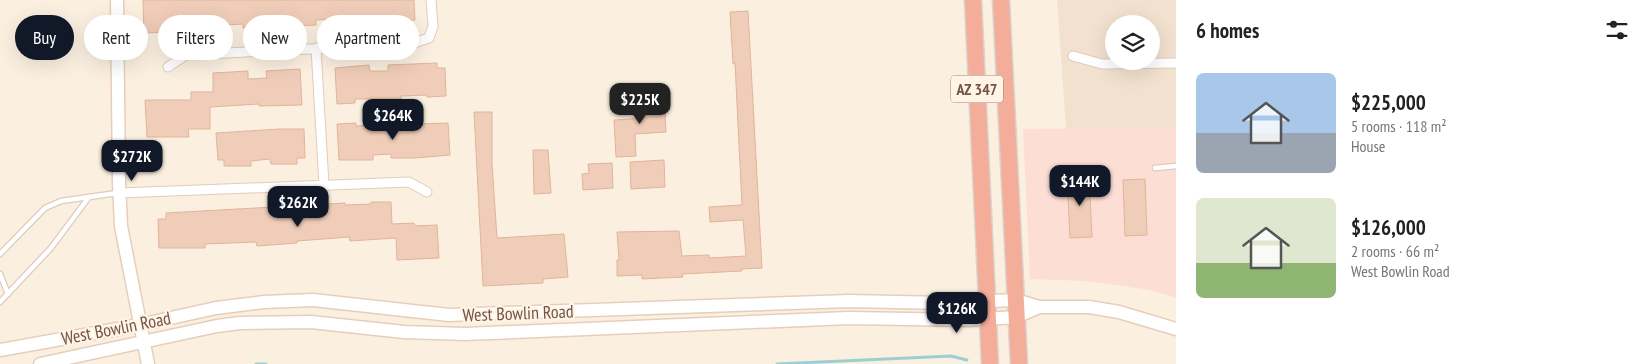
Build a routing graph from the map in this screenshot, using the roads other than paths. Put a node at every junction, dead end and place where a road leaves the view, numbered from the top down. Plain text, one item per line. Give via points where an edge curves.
1 (117, 0) edge
2 (431, 0) edge
3 (973, 0) edge
4 (1001, 0) edge
5 (316, 48) junction
6 (1073, 56) dead end
7 (1176, 63) edge
8 (168, 68) dead end
9 (1176, 166) edge
10 (1155, 168) dead end
11 (324, 185) junction
12 (427, 192) dead end
13 (119, 193) junction
14 (89, 197) junction
15 (0, 254) edge
16 (0, 274) edge
17 (8, 294) junction
18 (1016, 300) junction
19 (986, 301) junction
20 (0, 302) edge
21 (1039, 307) junction
22 (1016, 317) junction
23 (987, 319) junction
24 (140, 325) junction
25 (1176, 329) edge
26 (143, 342) junction
27 (0, 350) edge
28 (40, 364) edge
29 (148, 364) edge
30 (990, 364) edge
31 (1019, 364) edge

1 - 13 street
2 - 5 street via 433,26 429,38 411,44
3 - 19 highway, AZ 347
4 - 18 highway, AZ 347
5 - 8 street via 186,55
5 - 11 street
6 - 7 street via 1102,64
9 - 10 lane
11 - 12 street via 409,182
11 - 13 street
13 - 14 lane
13 - 24 street via 121,226
14 - 15 lane via 61,201 45,208
14 - 17 lane via 51,248
16 - 17 lane
17 - 20 lane
18 - 19 street, West Bowlin Road
18 - 21 street, West Bowlin Road
18 - 22 highway, AZ 347
19 - 23 highway, AZ 347
19 - 24 street, West Bowlin Road via 849,300 449,315 313,300 216,308
21 - 22 street, West Bowlin Road
21 - 25 street, West Bowlin Road via 1090,307
22 - 23 street, West Bowlin Road
22 - 31 highway, AZ 347
23 - 26 street, West Bowlin Road via 849,318 465,334 404,332 311,322 263,322 217,326
23 - 30 highway, AZ 347
24 - 26 street
24 - 27 street, West Bowlin Road
26 - 28 street, West Bowlin Road
26 - 29 street

